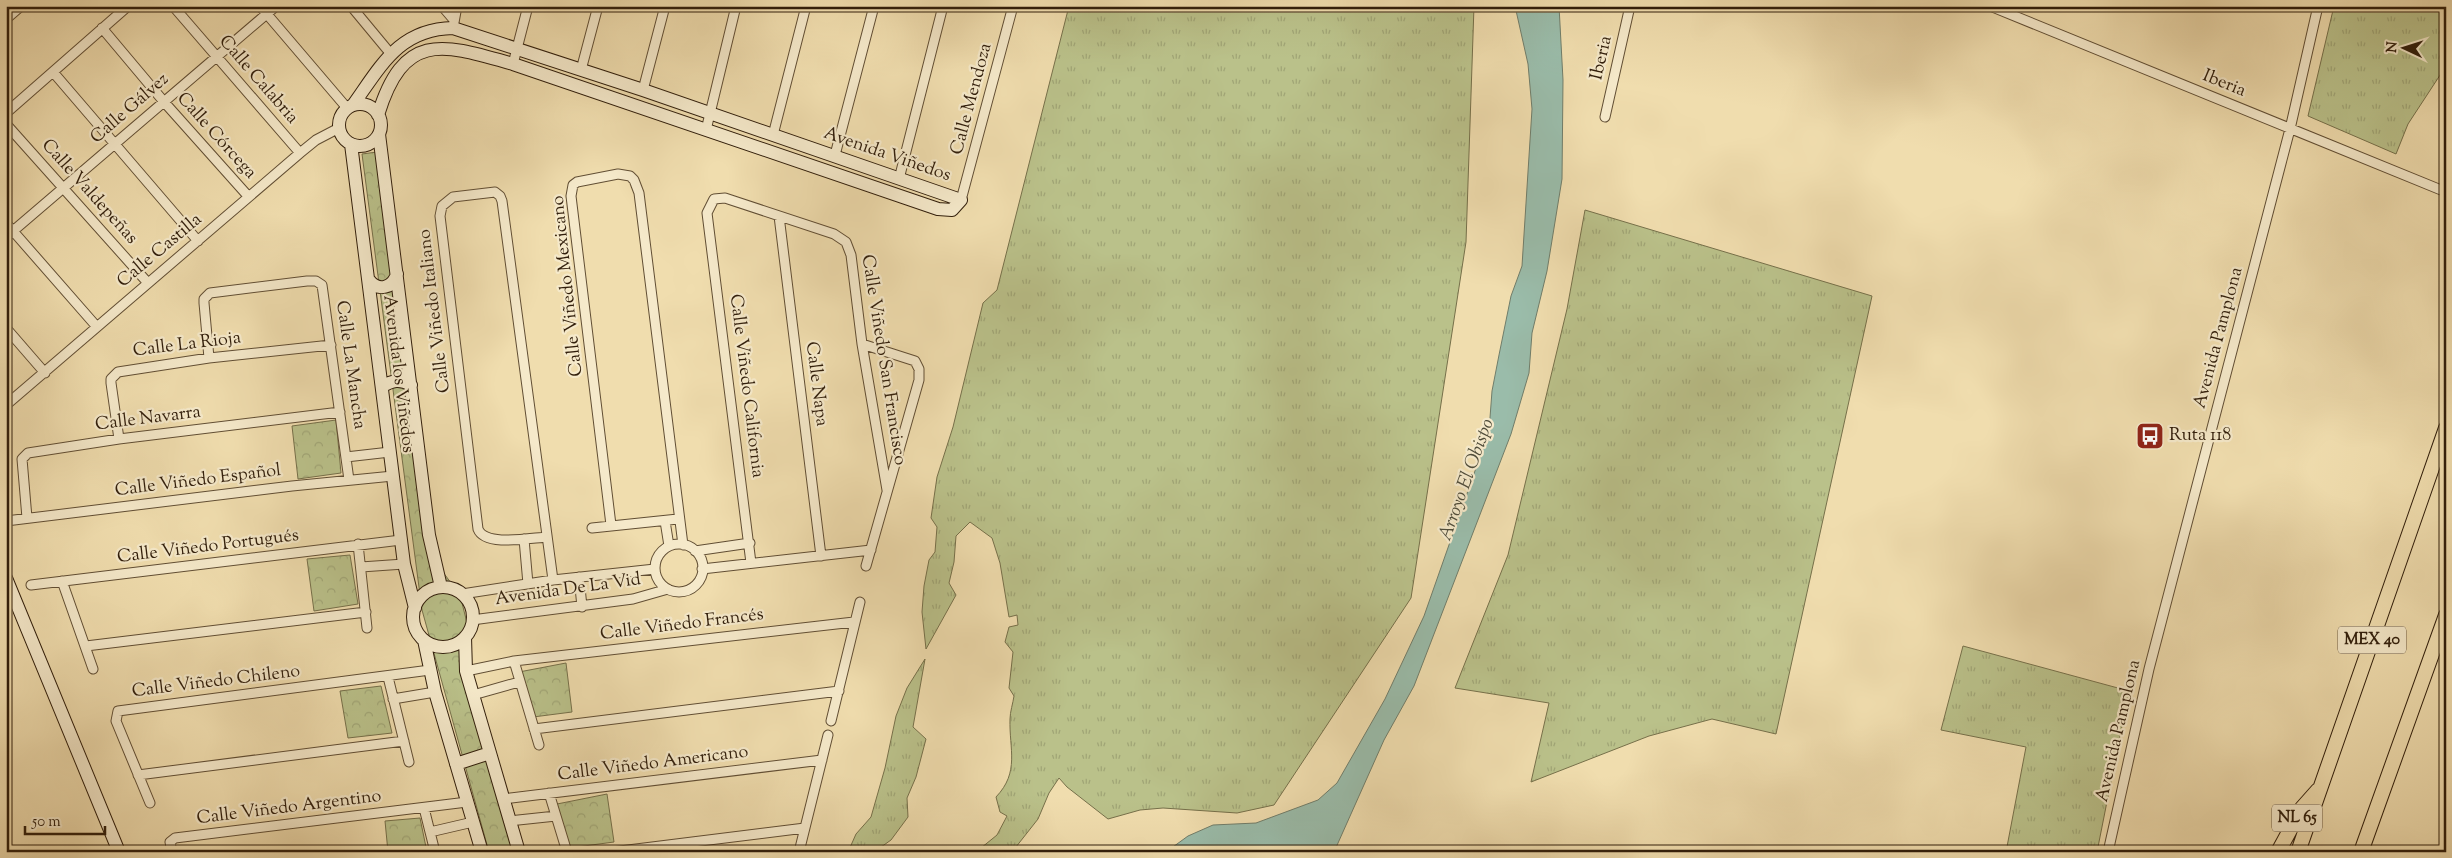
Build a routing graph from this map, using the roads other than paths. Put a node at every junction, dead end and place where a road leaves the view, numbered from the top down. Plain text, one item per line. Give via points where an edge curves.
1 (21, 6) edge
2 (128, 6) edge
3 (173, 6) edge
4 (260, 6) edge
5 (276, 6) edge
6 (351, 6) edge
7 (442, 6) edge
8 (457, 6) edge
9 (528, 6) edge
10 (598, 6) edge
11 (665, 6) edge
12 (736, 6) edge
13 (806, 6) edge
14 (874, 6) edge
15 (942, 6) edge
16 (1013, 6) edge
17 (1630, 6) edge
18 (1990, 6) edge
19 (2318, 6) edge
20 (267, 14) junction
21 (6, 19) edge
22 (453, 24) junction
23 (102, 28) junction
24 (517, 49) junction
25 (390, 53) junction
26 (216, 56) junction
27 (513, 64) junction
28 (581, 70) junction
29 (52, 72) junction
30 (643, 90) junction
31 (165, 103) junction
32 (350, 106) junction
33 (6, 112) edge
34 (708, 112) junction
35 (378, 114) junction
36 (1605, 117) dead end
37 (6, 124) edge
38 (339, 128) junction
39 (2290, 129) junction
40 (706, 130) junction
41 (379, 134) junction
42 (773, 134) junction
43 (351, 144) junction
44 (114, 145) junction
45 (300, 153) junction
46 (835, 156) junction
47 (899, 179) junction
48 (63, 187) junction
49 (2446, 192) edge
50 (248, 196) junction
51 (962, 200) junction
52 (707, 213) joint
53 (779, 216) junction
54 (6, 223) edge
55 (10, 234) edge
56 (198, 241) junction
57 (398, 274) junction
58 (369, 280) junction
59 (148, 283) junction
60 (97, 327) junction
61 (6, 328) edge
62 (862, 344) junction
63 (331, 345) junction
64 (209, 358) junction
65 (45, 373) junction
66 (410, 386) junction
67 (382, 387) junction
68 (6, 405) edge
69 (340, 412) junction
70 (2446, 428) edge
71 (119, 439) junction
72 (390, 452) junction
73 (346, 457) junction
74 (393, 476) junction
75 (349, 480) junction
76 (887, 490) junction
77 (27, 518) junction
78 (678, 519) junction
79 (6, 521) edge
80 (665, 521) junction
81 (611, 525) junction
82 (592, 528) dead end
83 (547, 537) junction
84 (524, 538) junction
85 (401, 540) junction
86 (750, 543) junction
87 (358, 544) junction
88 (683, 545) junction
89 (669, 546) junction
90 (871, 550) junction
91 (695, 551) junction
92 (821, 556) junction
93 (751, 563) junction
94 (404, 564) junction
95 (866, 566) dead end
96 (361, 567) junction
97 (655, 569) junction
98 (702, 569) junction
99 (579, 577) junction
100 (6, 578) edge
101 (552, 580) junction
102 (62, 581) junction
103 (30, 584) dead end
104 (528, 584) junction
105 (441, 587) junction
106 (668, 590) junction
107 (462, 594) junction
108 (860, 602) dead end
109 (582, 607) junction
110 (415, 608) junction
111 (366, 612) junction
112 (2446, 615) edge
113 (472, 620) junction
114 (854, 622) junction
115 (368, 628) dead end
116 (465, 637) junction
117 (424, 640) junction
118 (86, 646) junction
119 (514, 661) junction
120 (93, 669) dead end
121 (430, 670) junction
122 (466, 671) junction
123 (388, 677) junction
124 (519, 682) junction
125 (839, 691) junction
126 (435, 692) junction
127 (473, 696) junction
128 (393, 699) junction
129 (831, 721) dead end
130 (534, 729) junction
131 (828, 735) dead end
132 (404, 741) junction
133 (539, 745) dead end
134 (490, 753) junction
135 (822, 760) junction
136 (409, 762) dead end
137 (456, 764) junction
138 (138, 776) junction
139 (2321, 788) junction
140 (549, 793) junction
141 (503, 799) junction
142 (467, 802) junction
143 (150, 803) dead end
144 (424, 808) junction
145 (2312, 813) junction
146 (556, 816) junction
147 (509, 821) junction
148 (473, 822) junction
149 (805, 828) junction
150 (430, 832) junction
151 (2362, 851) edge
152 (119, 852) edge
153 (172, 852) edge
154 (435, 852) edge
155 (482, 852) edge
156 (519, 852) edge
157 (567, 852) edge
158 (612, 852) edge
159 (799, 852) edge
160 (2108, 852) edge
161 (2278, 852) edge
162 (2298, 852) edge
163 (2307, 852) edge

1 - 21 street
2 - 23 street
3 - 26 street, Calle Calabria
4 - 20 street
5 - 20 street, Calle Gálvez
6 - 25 street
7 - 22 street
8 - 22 street
9 - 24 street
10 - 28 street
11 - 30 street
12 - 34 street
13 - 42 street
14 - 46 street
15 - 47 street
16 - 51 street, Calle Mendoza
17 - 36 street, Iberia
18 - 39 street, Iberia
19 - 39 street, Avenida Pamplona
20 - 26 street, Calle Gálvez
20 - 32 street
22 - 24 street, Avenida Viñedos
22 - 25 street, Avenida Viñedos via 420,34
23 - 29 street
23 - 31 street, Calle Córcega
24 - 27 street
24 - 28 street, Avenida Viñedos
25 - 32 street, Avenida Viñedos
26 - 31 street, Calle Gálvez
26 - 45 street, Calle Calabria
27 - 35 street, Avenida Viñedos via 459,48 439,48 422,53 407,61 397,73
27 - 40 street, Avenida Viñedos
28 - 30 street, Avenida Viñedos
29 - 33 street
29 - 44 street
30 - 34 street, Avenida Viñedos
31 - 44 street, Calle Gálvez
31 - 50 street, Calle Córcega
32 - 35 street via 367,105
32 - 38 street via 339,121
34 - 40 street
34 - 42 street, Avenida Viñedos
35 - 41 street
37 - 48 street, Calle Valdepeñas
38 - 43 street via 345,141
38 - 45 street, Calle Castilla
39 - 49 street, Iberia
39 - 160 street, Avenida Pamplona via 2150,669
40 - 51 street, Avenida Viñedos via 938,209 952,210
41 - 43 street via 370,144
41 - 57 street, Avenida los Viñedos
42 - 46 street, Avenida Viñedos
43 - 58 street, Avenida los Viñedos
44 - 48 street, Calle Gálvez
44 - 56 street
45 - 50 street, Calle Castilla
46 - 47 street, Avenida Viñedos
47 - 51 street, Avenida Viñedos
48 - 55 street, Calle Gálvez
48 - 59 street, Calle Valdepeñas
50 - 56 street, Calle Castilla
52 - 53 street, Calle Viñedo San Francisco via 714,199 721,198
52 - 86 street, Calle Viñedo California
53 - 62 street, Calle Viñedo San Francisco via 834,234 846,242 851,255
53 - 92 street, Calle Napa
54 - 55 street
55 - 60 street
56 - 59 street, Calle Castilla
57 - 58 street via 394,283 385,288 376,287
57 - 66 street, Avenida los Viñedos
58 - 67 street, Avenida los Viñedos
59 - 60 street, Calle Castilla
60 - 65 street, Calle Castilla
61 - 65 street
62 - 76 street, Calle Viñedo San Francisco
62 - 76 street via 913,360 919,369 919,380
63 - 64 street, Calle La Rioja
63 - 64 street, Calle La Mancha via 324,288 319,282 307,281 216,291 207,296 204,303
63 - 69 street, Calle La Mancha
64 - 71 street, Calle La Rioja via 114,374 111,383
65 - 68 street, Calle Castilla
66 - 67 street via 399,380
66 - 105 street, Avenida los Viñedos via 429,535
67 - 72 street, Avenida los Viñedos
69 - 71 street, Calle Navarra
69 - 73 street, Calle La Mancha
70 - 139 main road, MEX 40
71 - 77 street, Calle Navarra via 38,450 24,455
72 - 73 street
72 - 74 street, Avenida los Viñedos
73 - 75 street, Calle La Mancha
74 - 75 street, Calle Viñedo Español
74 - 85 street, Avenida los Viñedos
75 - 77 street, Calle Viñedo Español
76 - 90 street
77 - 79 street, Calle Viñedo Español
78 - 80 street
78 - 81 street, Calle Viñedo Mexicano via 639,193 630,176 618,174 577,182 571,196
78 - 88 street, Calle Viñedo Mexicano
80 - 81 street
80 - 89 street
81 - 82 street
83 - 84 street, Calle Viñedo Italiano
83 - 84 street, Calle Viñedo Italiano via 502,201 495,192 453,197 442,206 440,216 478,529 489,540
83 - 101 street, Calle Viñedo Italiano
84 - 104 street
85 - 87 street, Calle Viñedo Portugués
85 - 94 street, Avenida los Viñedos
86 - 91 street
86 - 93 street, Calle Viñedo California
87 - 96 street
87 - 102 street, Calle Viñedo Portugués
88 - 89 street
88 - 91 street
89 - 97 street via 659,556
90 - 92 street
90 - 95 street
91 - 98 street via 702,562
92 - 93 street
93 - 98 street
94 - 96 street
94 - 110 street, Avenida los Viñedos
96 - 111 street
97 - 99 street, Avenida De La Vid
97 - 106 street via 659,581
98 - 106 street via 698,582 688,590
99 - 101 street, Avenida De La Vid
99 - 109 street
100 - 152 street
101 - 104 street, Avenida De La Vid
102 - 103 street, Calle Viñedo Portugués
102 - 118 street
104 - 107 street, Avenida De La Vid
105 - 107 street via 452,588
105 - 110 street via 427,591
106 - 109 street, Avenida De La Vid
107 - 113 street via 471,606
108 - 114 street
109 - 113 street, Avenida De La Vid
110 - 117 street via 414,625
111 - 115 street
111 - 118 street
112 - 151 main road, MEX 40
113 - 116 street
114 - 119 street, Calle Viñedo Francés
114 - 125 street
116 - 117 street via 448,646 435,646
116 - 122 street
117 - 121 street
118 - 120 street
119 - 122 street, Calle Viñedo Francés
119 - 124 street
121 - 123 street, Calle Viñedo Chileno
121 - 126 street
122 - 127 street
123 - 128 street
123 - 138 street, Calle Viñedo Chileno via 118,711 116,721
124 - 127 street
124 - 130 street
125 - 129 street
125 - 130 street
126 - 128 street
126 - 137 street
127 - 134 street
128 - 132 street
130 - 133 street
131 - 135 street
132 - 136 street
132 - 138 street
134 - 137 street
134 - 141 street
135 - 140 street, Calle Viñedo Americano
135 - 149 street
137 - 142 street
138 - 143 street, Calle Viñedo Chileno
139 - 145 main road, MEX 40
139 - 161 main road, NL 65 via 2302,808
140 - 141 street
140 - 146 street, Calle Viñedo Americano
141 - 147 street
142 - 144 street, Calle Viñedo Argentino
142 - 148 street
144 - 150 street
144 - 153 street, Calle Viñedo Argentino via 175,838 170,842
145 - 162 main road, MEX 40
145 - 163 main road
146 - 147 street
146 - 157 street, Calle Viñedo Americano
147 - 156 street
148 - 150 street
148 - 155 street
149 - 158 street
149 - 159 street
150 - 154 street

